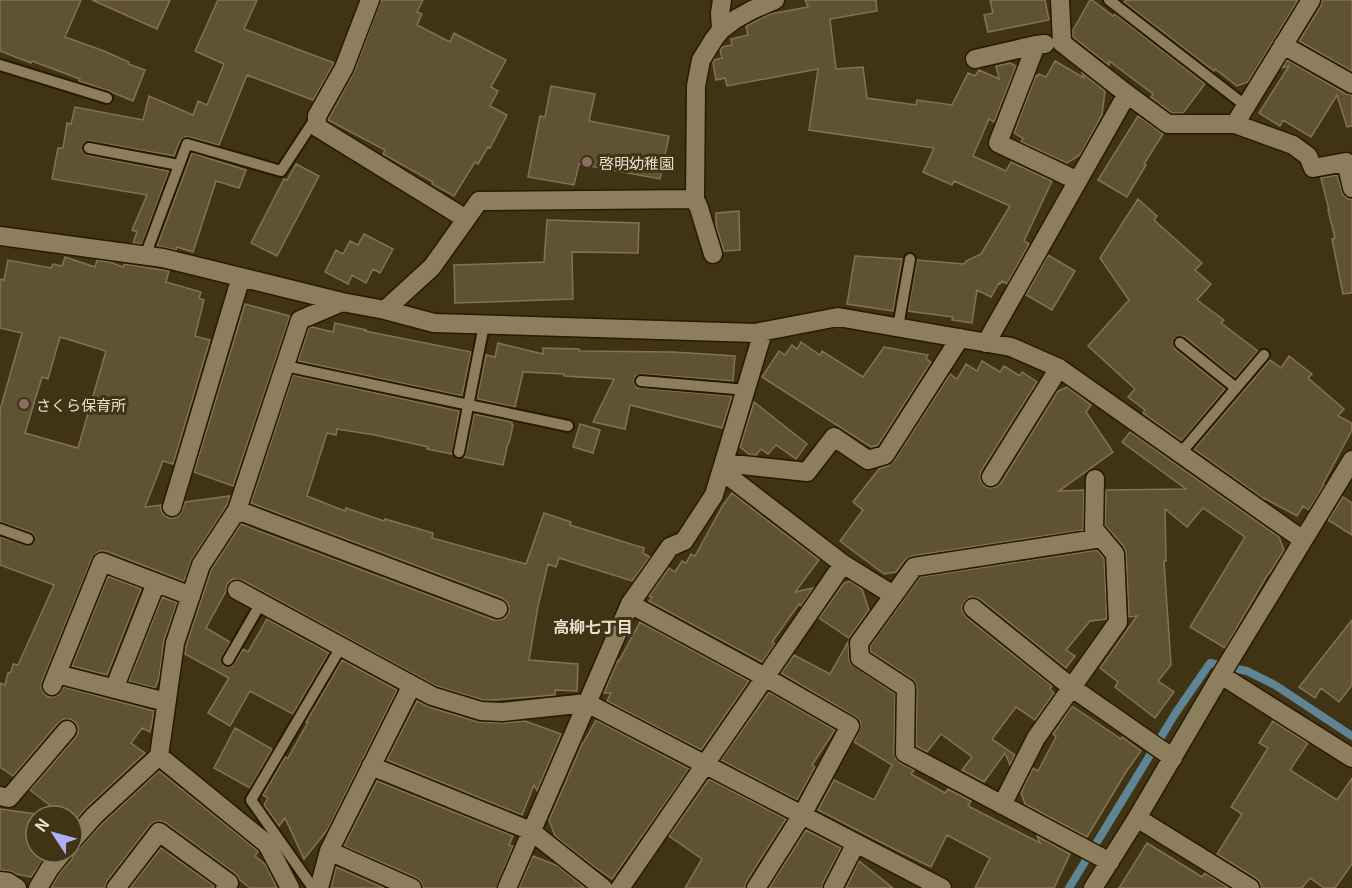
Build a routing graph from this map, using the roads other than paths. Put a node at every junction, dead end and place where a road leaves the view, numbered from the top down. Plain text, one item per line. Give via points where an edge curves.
1 (370, 0) edge
2 (722, 0) edge
3 (775, 0) edge
4 (1060, 0) edge
5 (1109, 0) edge
6 (1311, 0) edge
7 (721, 30) junction
8 (1062, 43) junction
9 (1036, 45) junction
10 (1283, 45) junction
11 (975, 59) dead end
12 (0, 65) edge
13 (1352, 84) edge
14 (1127, 94) junction
15 (107, 98) dead end
16 (1246, 106) junction
17 (317, 116) junction
18 (1235, 124) junction
19 (89, 148) dead end
20 (179, 165) junction
21 (1078, 181) junction
22 (1352, 188) edge
23 (694, 199) junction
24 (466, 219) junction
25 (0, 236) edge
26 (713, 254) dead end
27 (145, 256) junction
28 (910, 258) dead end
29 (241, 277) junction
30 (342, 302) junction
31 (385, 310) junction
32 (484, 325) junction
33 (898, 327) junction
34 (763, 332) junction
35 (960, 338) junction
36 (986, 343) junction
37 (1180, 343) dead end
38 (1264, 356) dead end
39 (285, 366) junction
40 (1059, 368) junction
41 (641, 381) dead end
42 (1236, 388) junction
43 (747, 390) junction
44 (468, 405) junction
45 (568, 426) dead end
46 (459, 452) dead end
47 (1180, 454) junction
48 (1352, 460) edge
49 (723, 467) junction
50 (991, 477) dead end
51 (1095, 478) dead end
52 (172, 507) dead end
53 (237, 510) junction
54 (0, 529) edge
55 (1102, 538) junction
56 (28, 539) dead end
57 (1303, 540) junction
58 (843, 564) junction
59 (156, 583) junction
60 (237, 590) dead end
61 (893, 595) junction
62 (191, 596) junction
63 (261, 603) junction
64 (630, 604) junction
65 (973, 608) dead end
66 (498, 609) dead end
67 (341, 647) junction
68 (228, 660) dead end
69 (1225, 669) junction
70 (765, 677) junction
71 (412, 685) junction
72 (1071, 687) junction
73 (114, 689) junction
74 (166, 702) junction
75 (587, 703) junction
76 (67, 730) dead end
77 (1168, 755) junction
78 (159, 756) junction
79 (1352, 758) edge
80 (705, 765) junction
81 (371, 766) junction
82 (0, 796) edge
83 (1002, 805) junction
84 (802, 815) junction
85 (1137, 818) junction
86 (84, 827) edge
87 (531, 831) junction
88 (856, 843) junction
89 (328, 851) junction
90 (1104, 859) junction
91 (53, 864) edge
92 (0, 881) edge
93 (17, 888) edge
94 (38, 888) edge
95 (116, 888) edge
96 (225, 888) edge
97 (290, 888) edge
98 (313, 888) edge
99 (319, 888) edge
100 (412, 888) edge
101 (507, 888) edge
102 (603, 888) edge
103 (620, 888) edge
104 (756, 888) edge
105 (833, 888) edge
106 (942, 888) edge
107 (1093, 888) edge
108 (1250, 888) edge

1 - 17 street via 344,68
2 - 7 street
3 - 7 street
4 - 8 street
5 - 16 lane
6 - 10 street
7 - 23 street via 701,60 696,86
8 - 9 street
8 - 14 street
9 - 11 street
9 - 21 street via 998,143
10 - 13 street
10 - 16 street
12 - 15 lane
14 - 18 street via 1168,124
14 - 21 street
16 - 18 street
17 - 20 lane via 281,171 187,144
17 - 24 street via 317,127
18 - 22 street via 1293,145 1308,156 1313,168 1346,162
19 - 20 lane
20 - 27 lane
21 - 36 street
23 - 24 street via 479,201
23 - 26 street
24 - 31 street via 432,267
25 - 27 street
27 - 29 street
28 - 33 lane
29 - 30 street
29 - 52 street
30 - 31 street
30 - 39 street via 300,320
31 - 32 street via 434,323
32 - 34 street
32 - 44 lane
33 - 34 street via 838,317
33 - 35 street
34 - 43 street
35 - 36 street
35 - 49 street via 885,455 868,460 834,437 807,472
36 - 40 street via 1011,347
37 - 42 lane
38 - 42 lane
39 - 44 lane
39 - 53 street
40 - 47 street
40 - 50 street
41 - 43 lane
42 - 47 lane
43 - 49 street
44 - 45 lane
44 - 46 lane
47 - 57 street
48 - 57 street
49 - 58 street
49 - 64 street via 714,495 698,521 684,541 670,547
51 - 55 street via 1094,529
53 - 62 street via 201,564
53 - 66 street
54 - 56 lane
55 - 61 street via 914,567
55 - 72 street via 1115,554 1118,622
57 - 69 street
58 - 61 street
58 - 70 street
59 - 62 street
59 - 73 street
59 - 73 street via 102,562 55,680
60 - 63 street
61 - 83 street via 859,643 860,658 906,688 905,753
62 - 74 street via 175,643
63 - 67 street
63 - 68 lane
64 - 70 street
64 - 75 street
65 - 72 street
67 - 71 street
67 - 98 lane via 251,800
69 - 77 street
69 - 79 street
70 - 80 street
70 - 84 street via 850,726
71 - 75 street via 432,696 481,711
71 - 81 street
72 - 77 street
72 - 83 street via 1036,738
73 - 74 street
74 - 78 street
75 - 80 street
75 - 87 street
76 - 82 street via 9,798
77 - 85 street
78 - 86 street
78 - 97 street via 267,844
80 - 84 street
80 - 103 street
81 - 87 street
81 - 89 street
83 - 90 street
84 - 88 street
84 - 104 street
85 - 90 street
85 - 108 street
87 - 101 street
87 - 102 street
88 - 105 street
88 - 106 street
89 - 99 street
89 - 100 street
90 - 107 street
91 - 94 street
92 - 93 street
95 - 96 street via 159,832 229,883

